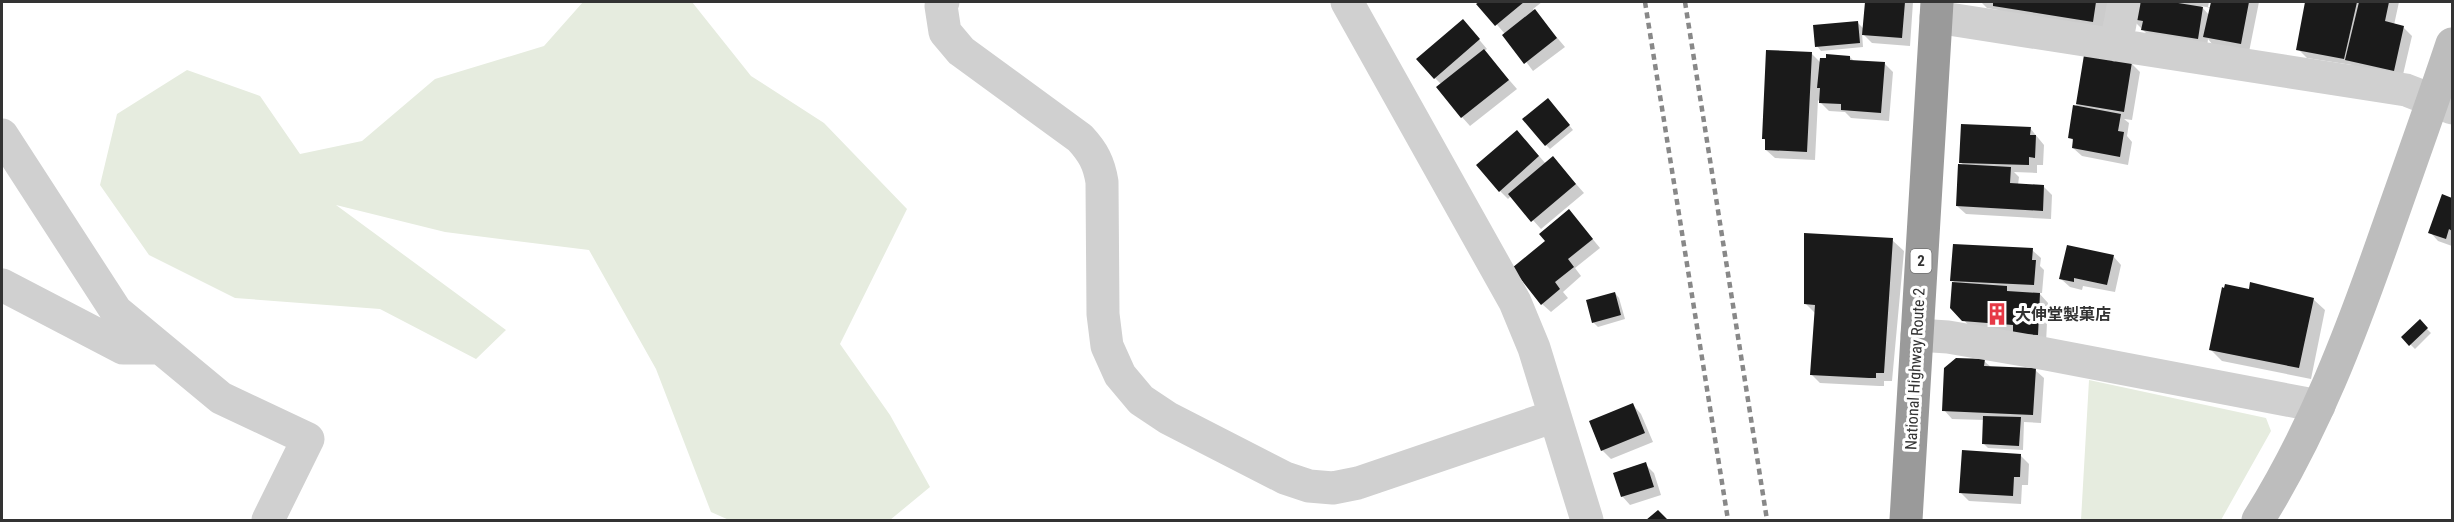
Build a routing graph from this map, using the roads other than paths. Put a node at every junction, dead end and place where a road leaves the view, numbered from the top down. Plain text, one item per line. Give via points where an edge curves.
1 (943, 2) edge
2 (1347, 2) edge
3 (2124, 2) edge
4 (1936, 9) edge
5 (2452, 44) edge
6 (2116, 45) junction
7 (2443, 104) edge
8 (2, 135) edge
9 (2, 285) edge
10 (1917, 335) junction
11 (160, 348) junction
12 (2319, 406) junction
13 (1555, 416) junction
14 (268, 520) edge
15 (1587, 520) edge
16 (1906, 520) edge
17 (2258, 520) edge

1 - 13 street via 945,32 961,51 1092,150 1102,182 1103,314 1107,346 1120,375 1141,400 1285,478 1333,488
2 - 13 street via 1515,302
3 - 6 street
4 - 6 street
4 - 10 highway, National Highway Route 2 / 2
5 - 7 street
6 - 7 street via 2406,90
7 - 12 street
8 - 11 street via 116,311
9 - 11 street via 123,348
10 - 12 street via 2041,352
10 - 16 highway, National Highway Route 2 / 2
11 - 14 street via 221,398 308,439
12 - 17 street
13 - 15 street

